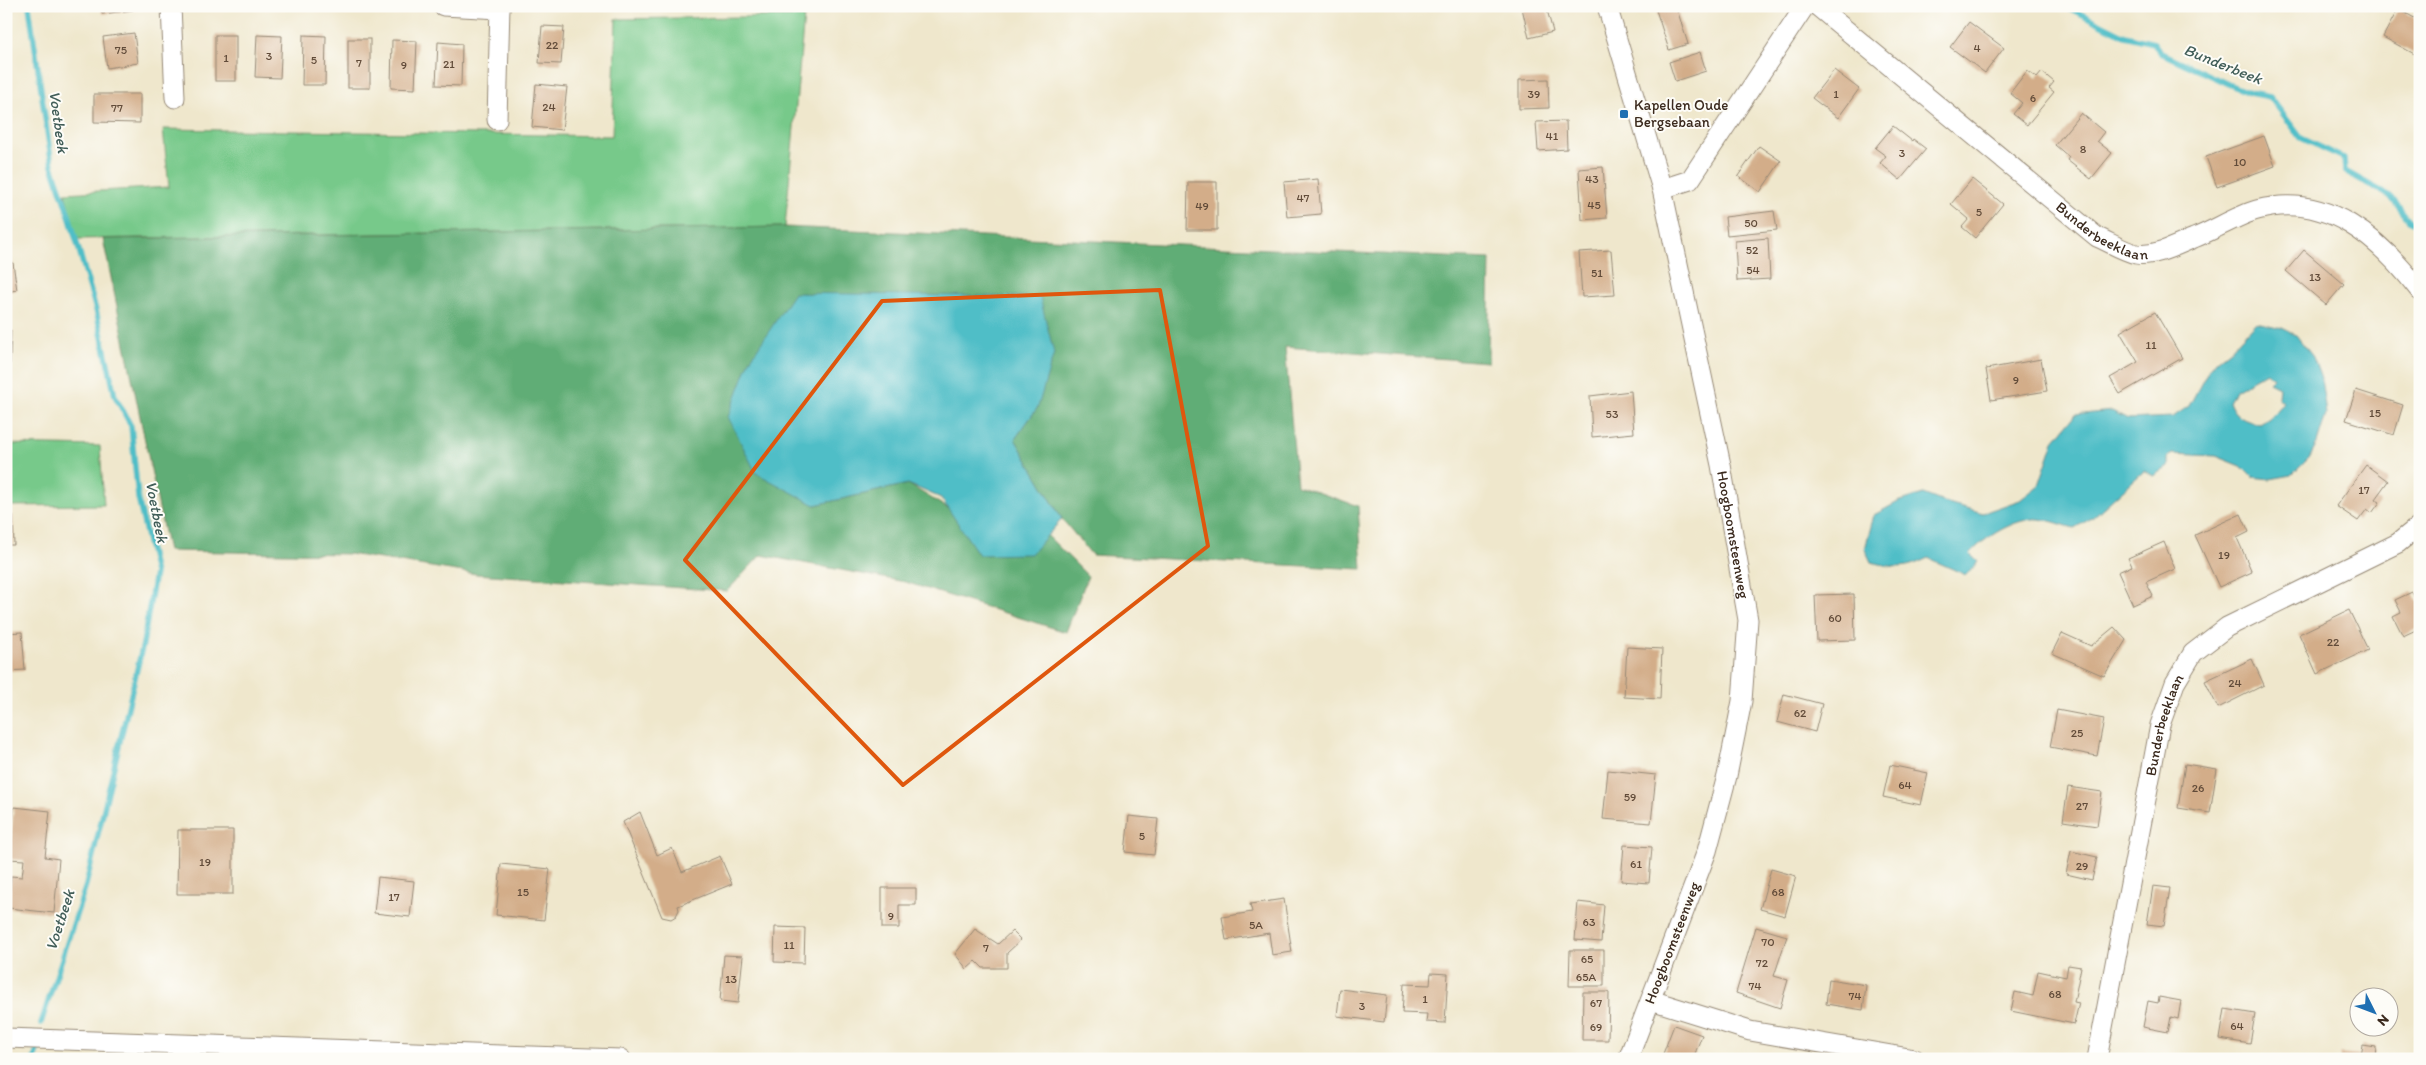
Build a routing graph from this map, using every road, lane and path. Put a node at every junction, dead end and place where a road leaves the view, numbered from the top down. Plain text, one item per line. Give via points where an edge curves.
1 (171, 6) edge
2 (443, 6) edge
3 (1607, 6) edge
4 (1805, 6) edge
5 (1817, 6) edge
6 (500, 8) edge
7 (175, 98) dead end
8 (497, 120) dead end
9 (1662, 189) junction
10 (2420, 291) edge
11 (2420, 525) edge
12 (1651, 1000) junction
13 (6, 1038) edge
14 (168, 1051) edge
15 (621, 1059) edge
16 (1628, 1059) edge
17 (1915, 1059) edge
18 (2097, 1059) edge

1 - 7 street
2 - 6 street
3 - 9 street, Hoogboomsteenweg
4 - 9 street via 1690,180
5 - 10 street, Bunderbeeklaan via 2097,237 2136,254 2163,251 2256,210 2295,205 2329,212 2362,231 2400,266
6 - 8 street
9 - 12 street, Hoogboomsteenweg via 1721,465 1748,620 1742,701 1727,776 1706,852
11 - 18 street, Bunderbeeklaan via 2398,543 2228,627 2194,653 2175,684 2160,725
12 - 16 street, Hoogboomsteenweg
12 - 17 street via 1750,1031
13 - 14 street
14 - 15 street

